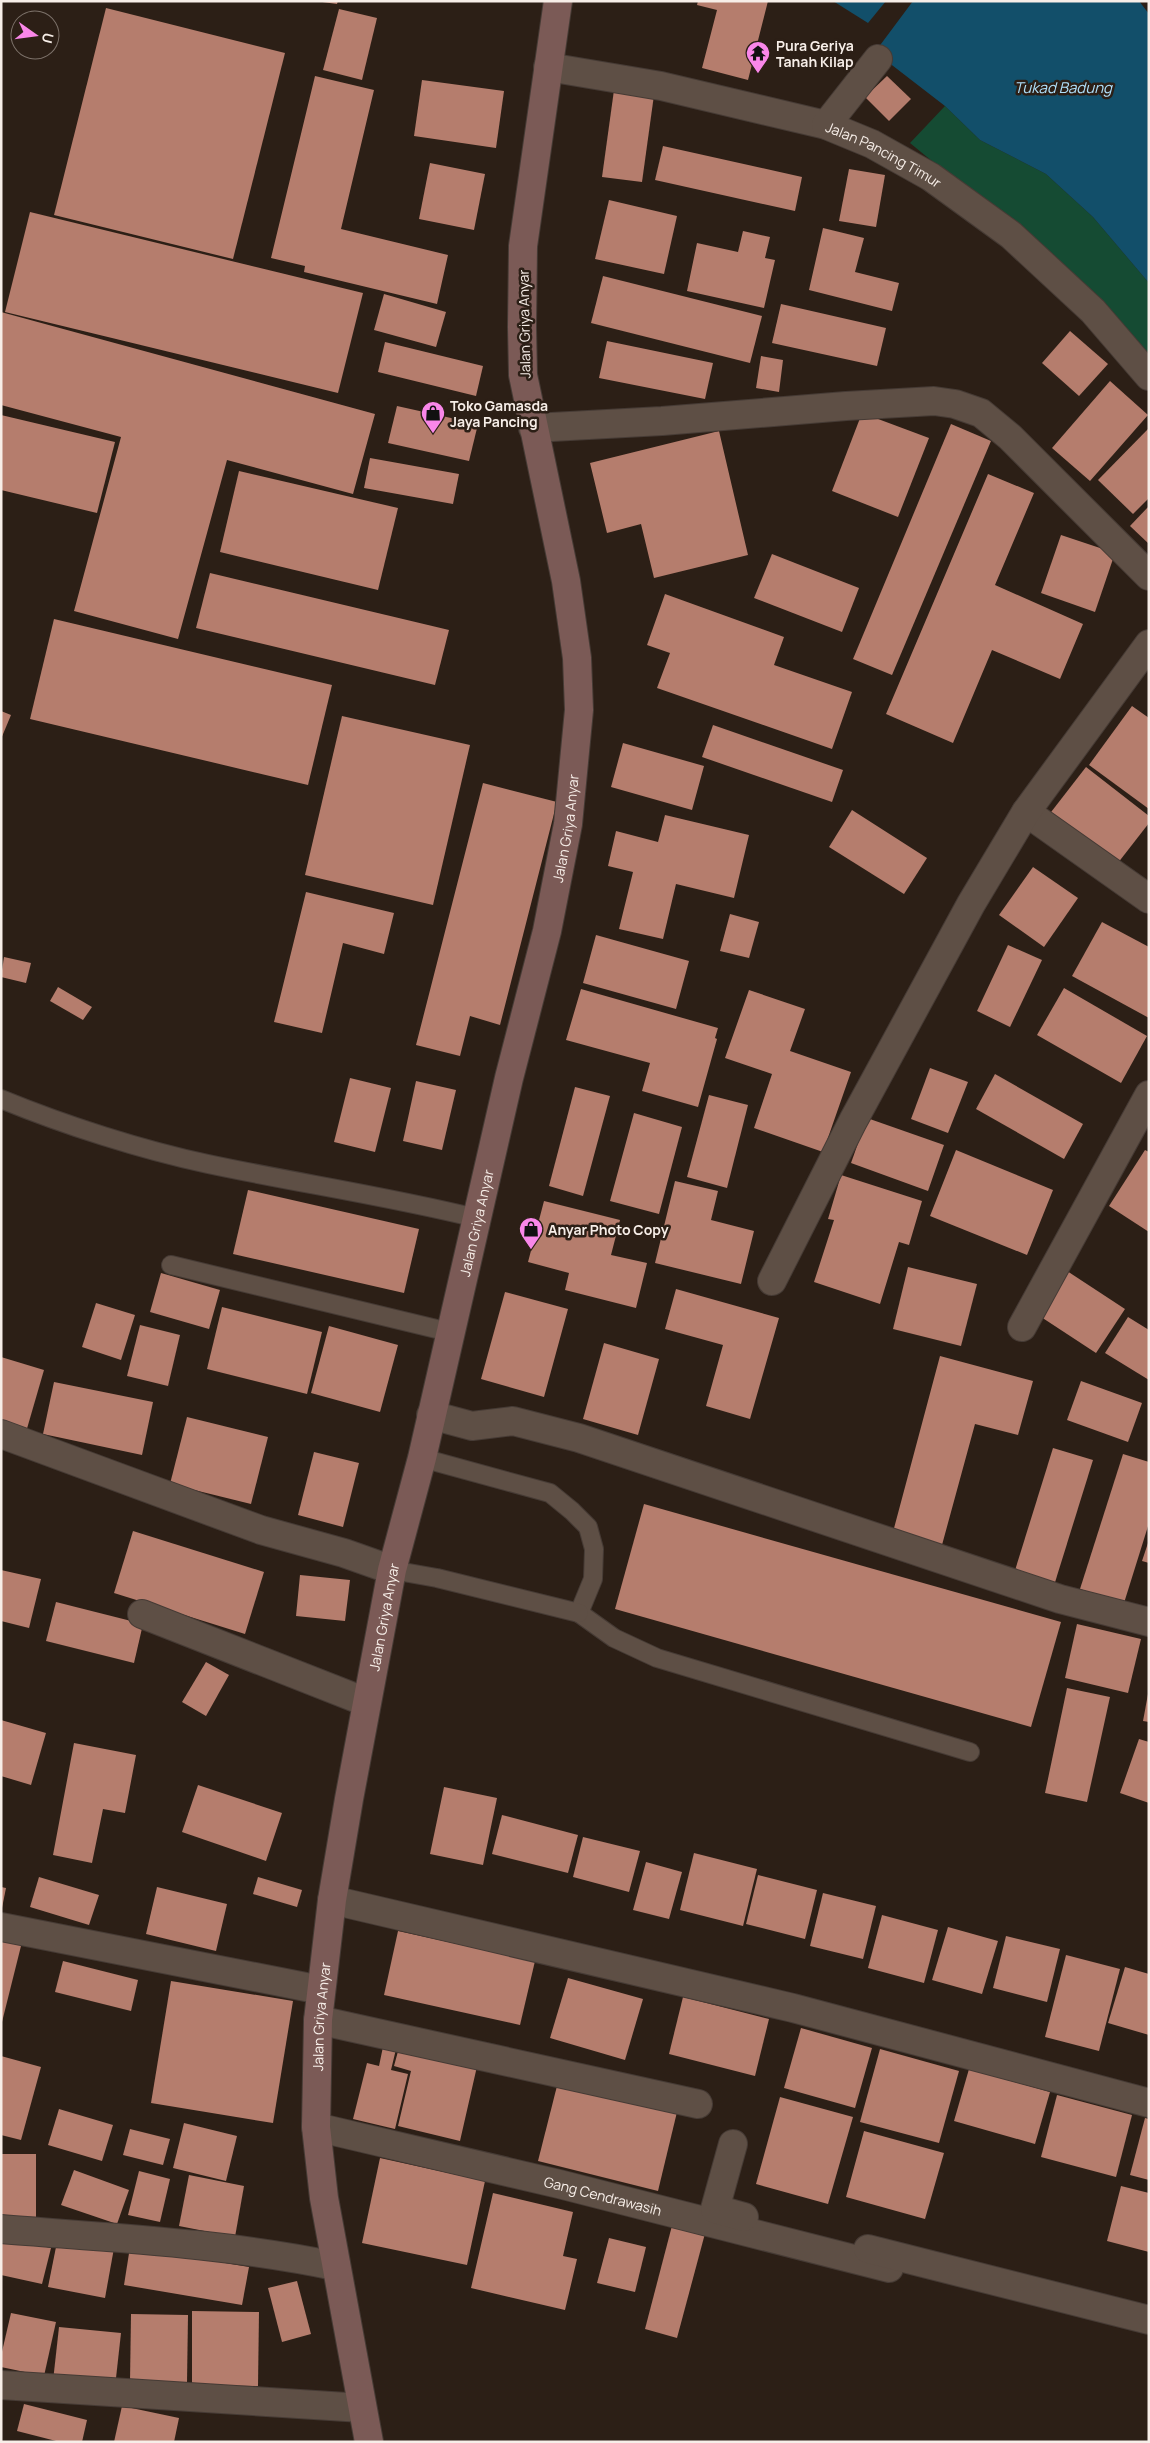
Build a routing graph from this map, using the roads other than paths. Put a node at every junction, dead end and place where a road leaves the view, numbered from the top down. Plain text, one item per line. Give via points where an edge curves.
1 (558, 1) edge
2 (878, 59) dead end
3 (548, 67) junction
4 (826, 125) junction
5 (1149, 376) edge
6 (533, 428) junction
7 (1149, 576) edge
8 (1149, 644) edge
9 (1026, 812) junction
10 (1149, 899) edge
11 (1149, 1095) edge
12 (1, 1100) edge
13 (476, 1218) junction
14 (171, 1265) dead end
15 (772, 1281) dead end
16 (1022, 1327) dead end
17 (449, 1332) junction
18 (431, 1415) junction
19 (1, 1434) edge
20 (422, 1458) junction
21 (392, 1570) junction
22 (579, 1613) junction
23 (142, 1614) dead end
24 (1149, 1622) edge
25 (366, 1702) junction
26 (970, 1752) dead end
27 (332, 1900) junction
28 (1, 1926) edge
29 (321, 1990) junction
30 (318, 2020) junction
31 (1149, 2103) edge
32 (698, 2104) dead end
33 (316, 2127) junction
34 (733, 2144) dead end
35 (1, 2229) edge
36 (335, 2266) junction
37 (889, 2268) dead end
38 (1149, 2320) edge
39 (1, 2385) edge
40 (362, 2408) junction
41 (369, 2442) edge

1 - 3 street, Jalan Griya Anyar
2 - 4 street
3 - 4 street, Jalan Pancing Timur via 661,86
3 - 6 street, Jalan Griya Anyar via 524,246 523,375
4 - 5 street, Jalan Pancing Timur via 872,144 931,177 1011,235 1093,311
6 - 7 street via 855,406 955,404 981,413 1010,437
6 - 13 street, Jalan Griya Anyar via 566,581 577,658 579,710 568,824 551,911
8 - 9 street
9 - 10 street
9 - 15 street via 971,904 853,1121
11 - 16 street
12 - 13 lane via 143,1147 207,1164 411,1202
13 - 17 street, Jalan Griya Anyar
14 - 17 lane
17 - 18 street, Jalan Griya Anyar
18 - 20 street, Jalan Griya Anyar
18 - 24 street via 472,1426 513,1421 579,1438 1060,1599
19 - 21 street via 261,1530
20 - 21 street, Jalan Griya Anyar
20 - 22 lane via 550,1493 572,1511 588,1527 594,1549 593,1579
21 - 22 lane
21 - 25 street, Jalan Griya Anyar
22 - 26 lane via 614,1638 657,1658
23 - 25 street
25 - 27 street, Jalan Griya Anyar
27 - 29 street, Jalan Griya Anyar
27 - 31 street via 793,2008
28 - 29 street
29 - 30 street, Jalan Griya Anyar
30 - 32 street
30 - 33 street, Jalan Griya Anyar
33 - 36 street, Jalan Griya Anyar
33 - 37 street, Gang Cendrawasih
34 - 38 street via 715,2209
35 - 36 street via 270,2253
36 - 40 street, Jalan Griya Anyar
39 - 40 street
40 - 41 street, Jalan Griya Anyar

